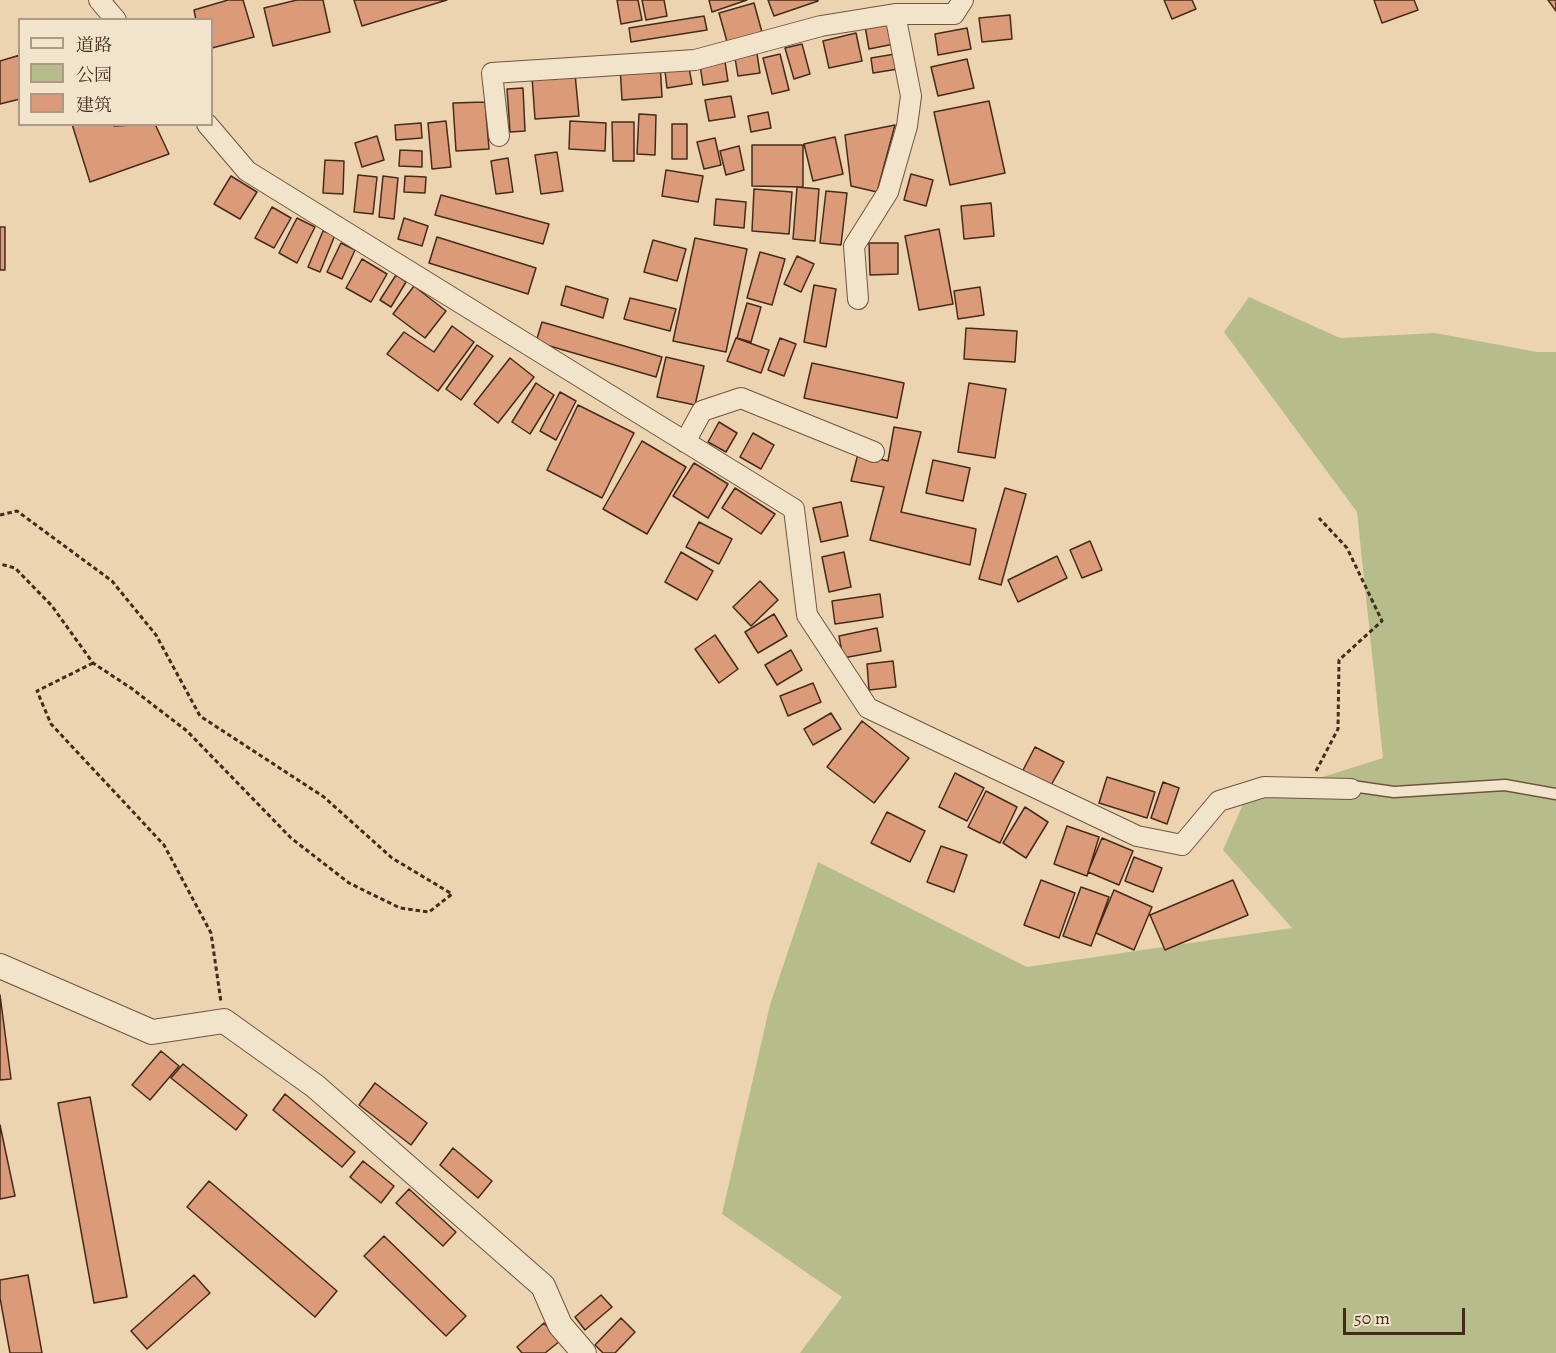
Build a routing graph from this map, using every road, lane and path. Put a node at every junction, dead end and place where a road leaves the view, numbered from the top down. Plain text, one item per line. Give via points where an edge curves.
1 (99, 0) edge
2 (963, 0) edge
3 (895, 14) junction
4 (114, 18) edge
5 (209, 126) edge
6 (499, 136) dead end
7 (858, 299) dead end
8 (685, 442) junction
9 (874, 452) dead end
10 (0, 515) edge
11 (1319, 518) dead end
12 (0, 564) edge
13 (93, 663) junction
14 (1307, 788) junction
15 (1351, 789) joint
16 (1556, 794) edge
17 (0, 966) edge
18 (224, 1022) junction
19 (584, 1353) edge

1 - 4 street
2 - 3 street via 954,14
3 - 6 street via 821,26 696,60 492,73
3 - 7 street via 911,96 907,126 888,192 854,246
5 - 8 street via 247,171
8 - 9 street via 702,411 741,398
8 - 14 street via 794,509 807,615 868,708 1137,836 1182,844 1219,801 1264,787
10 - 13 path via 17,511 112,581 156,635 200,716 324,797 392,858 452,894 429,912 400,908 349,883 291,838 187,731
11 - 14 path via 1347,548 1382,621 1339,660 1338,729
12 - 13 path via 15,568 52,606
13 - 18 path via 38,691 51,724 164,844 210,933
14 - 15 street
15 - 16 lane via 1394,792 1505,784
17 - 18 street via 152,1032
18 - 19 street via 315,1086 543,1286 560,1325

